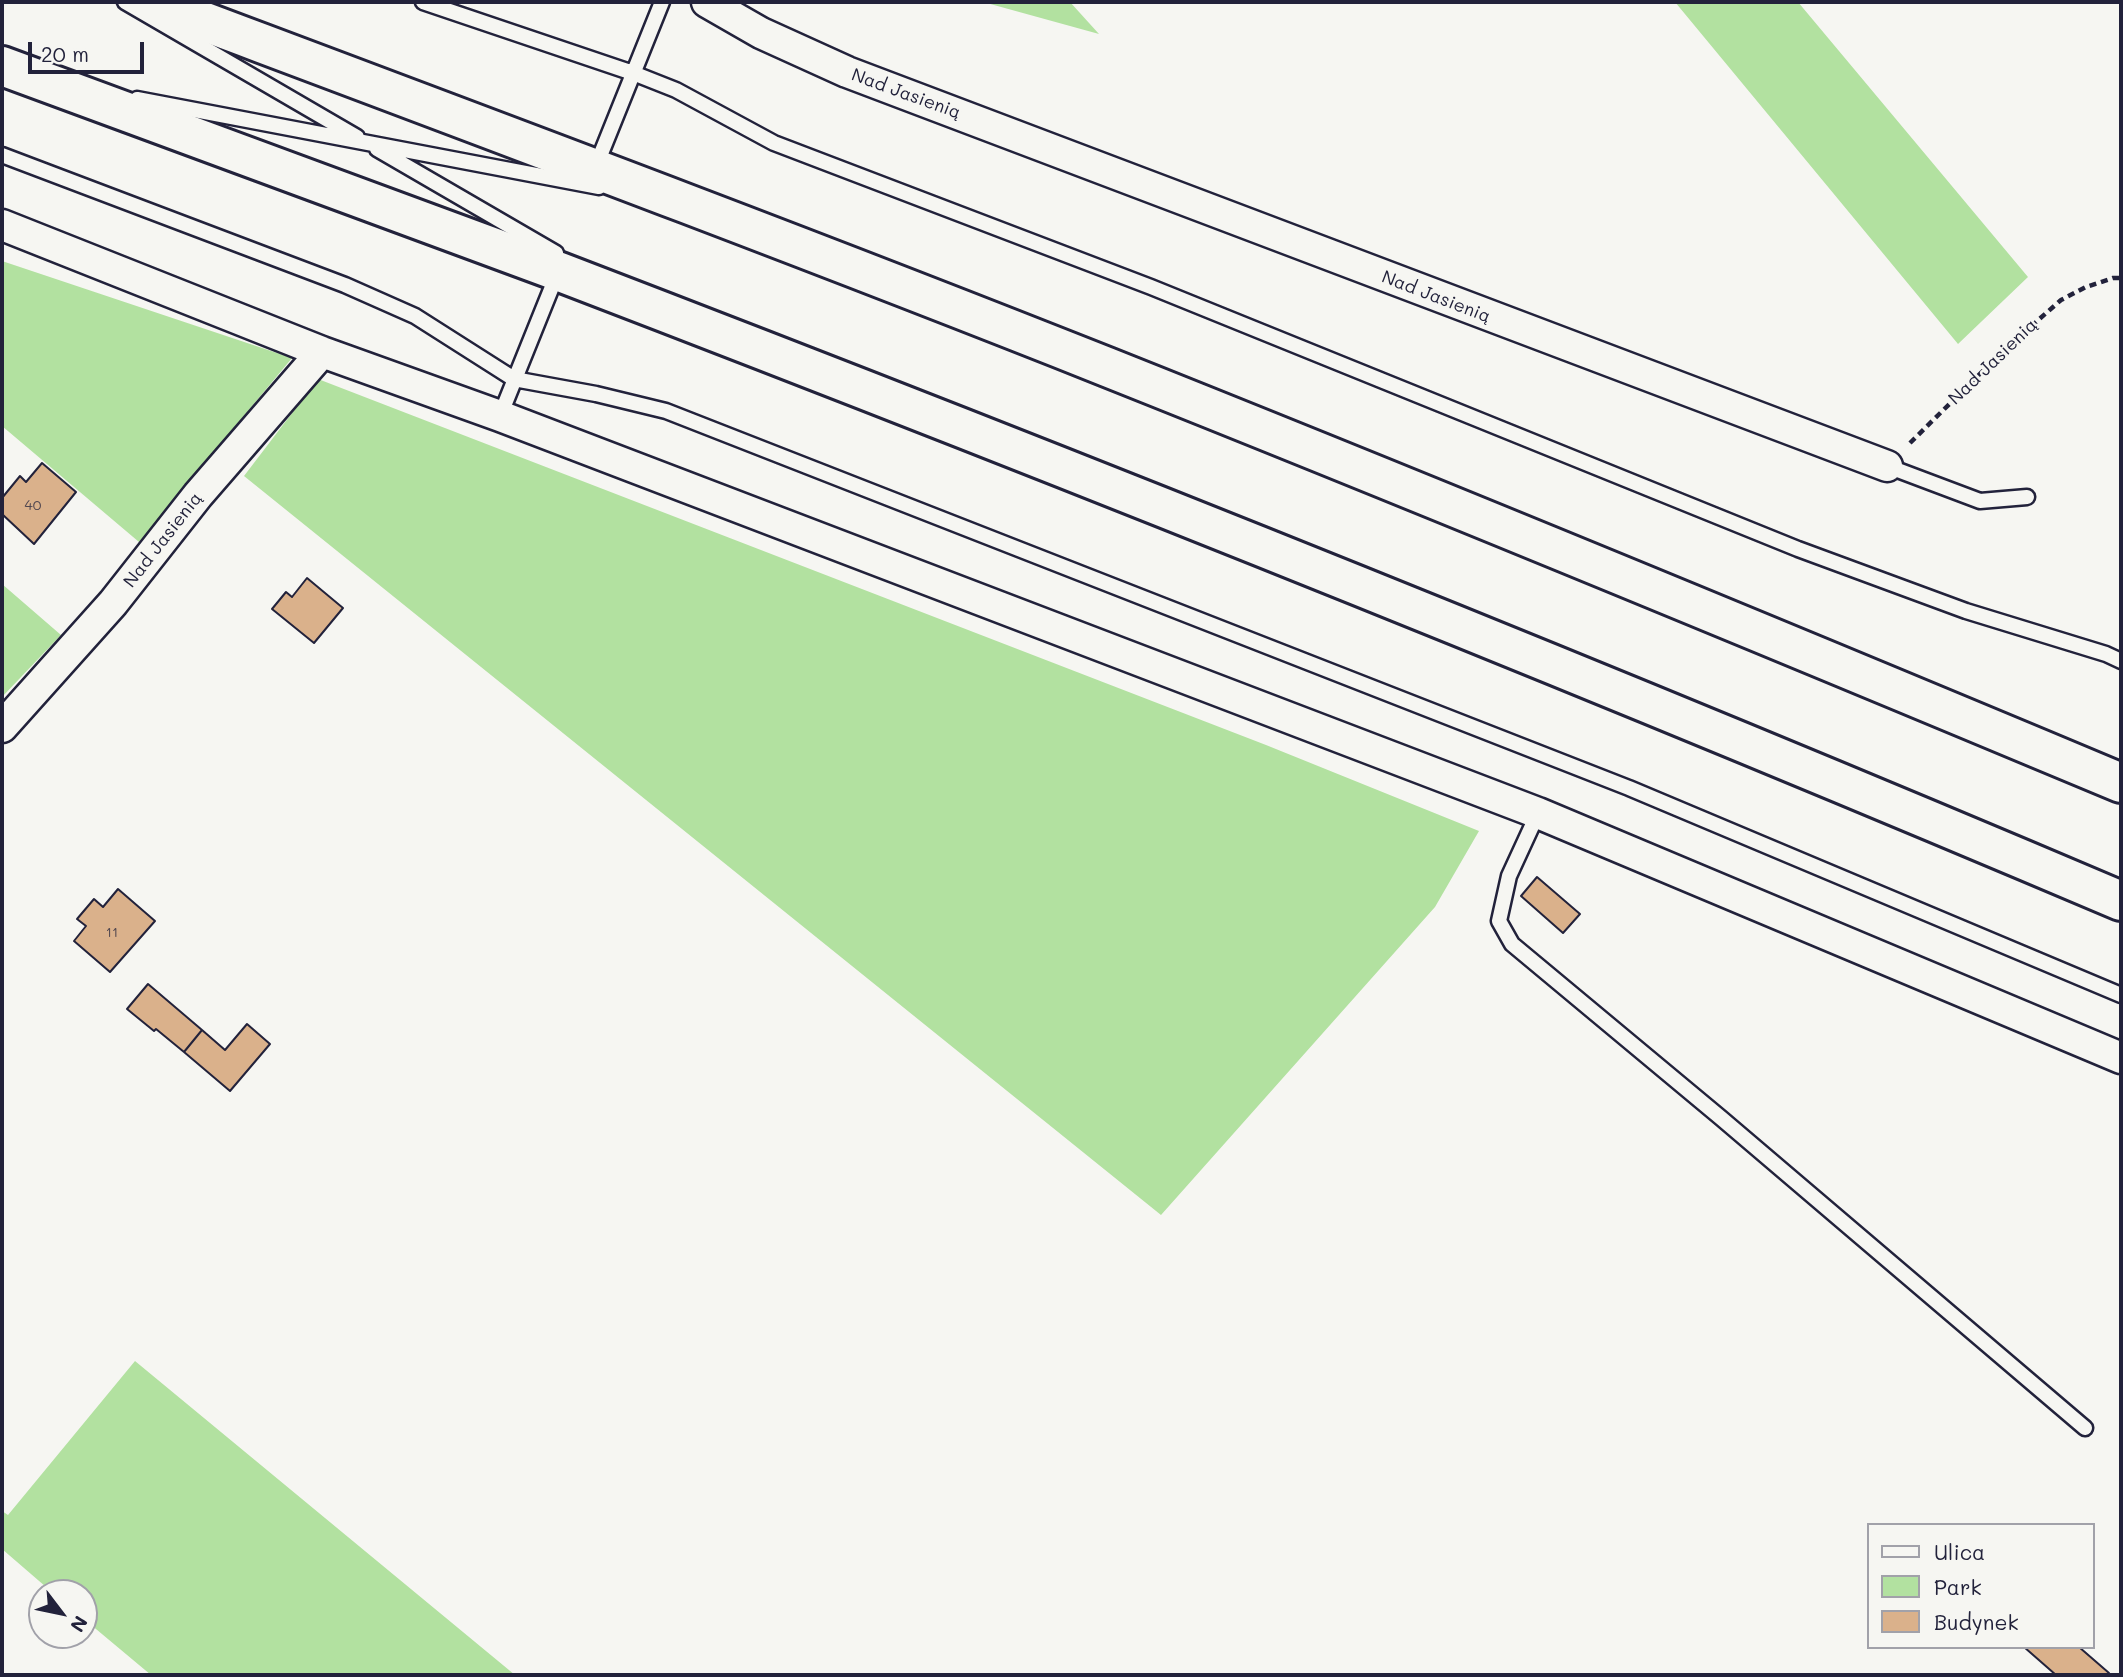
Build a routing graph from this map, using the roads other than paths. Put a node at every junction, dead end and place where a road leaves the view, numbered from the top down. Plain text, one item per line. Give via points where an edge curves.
1 (125, 2) edge
2 (152, 2) edge
3 (423, 2) edge
4 (662, 2) edge
5 (707, 2) edge
6 (2, 66) edge
7 (633, 74) junction
8 (38, 79) junction
9 (367, 143) junction
10 (2, 155) edge
11 (595, 169) junction
12 (686, 204) junction
13 (2, 225) edge
14 (558, 272) junction
15 (648, 307) junction
16 (323, 352) junction
17 (514, 379) junction
18 (500, 416) junction
19 (1887, 466) joint
20 (2027, 497) dead end
21 (2121, 662) edge
22 (2, 727) edge
23 (2121, 783) edge
24 (1538, 813) junction
25 (2121, 901) edge
26 (2121, 995) edge
27 (2121, 1058) edge
28 (2085, 1428) dead end

1 - 9 lane
2 - 11 highway
3 - 7 lane
4 - 7 lane
5 - 19 street, Nad Jasienią via 846,72
6 - 8 highway
7 - 11 lane
7 - 21 lane via 676,90 775,143 1151,287 1798,549
8 - 9 lane
8 - 14 highway
9 - 12 lane
9 - 15 lane
10 - 17 lane via 345,285 415,316
11 - 12 highway
12 - 23 highway via 1609,569
13 - 16 street
14 - 15 highway
14 - 17 lane
15 - 25 highway via 1331,573
16 - 18 street
16 - 22 street, Nad Jasienią via 198,495 113,603
17 - 18 lane
17 - 26 lane via 666,411 1629,788
18 - 24 street
19 - 20 lane via 1980,501
24 - 27 street
24 - 28 lane via 1509,876 1499,921 1512,944

